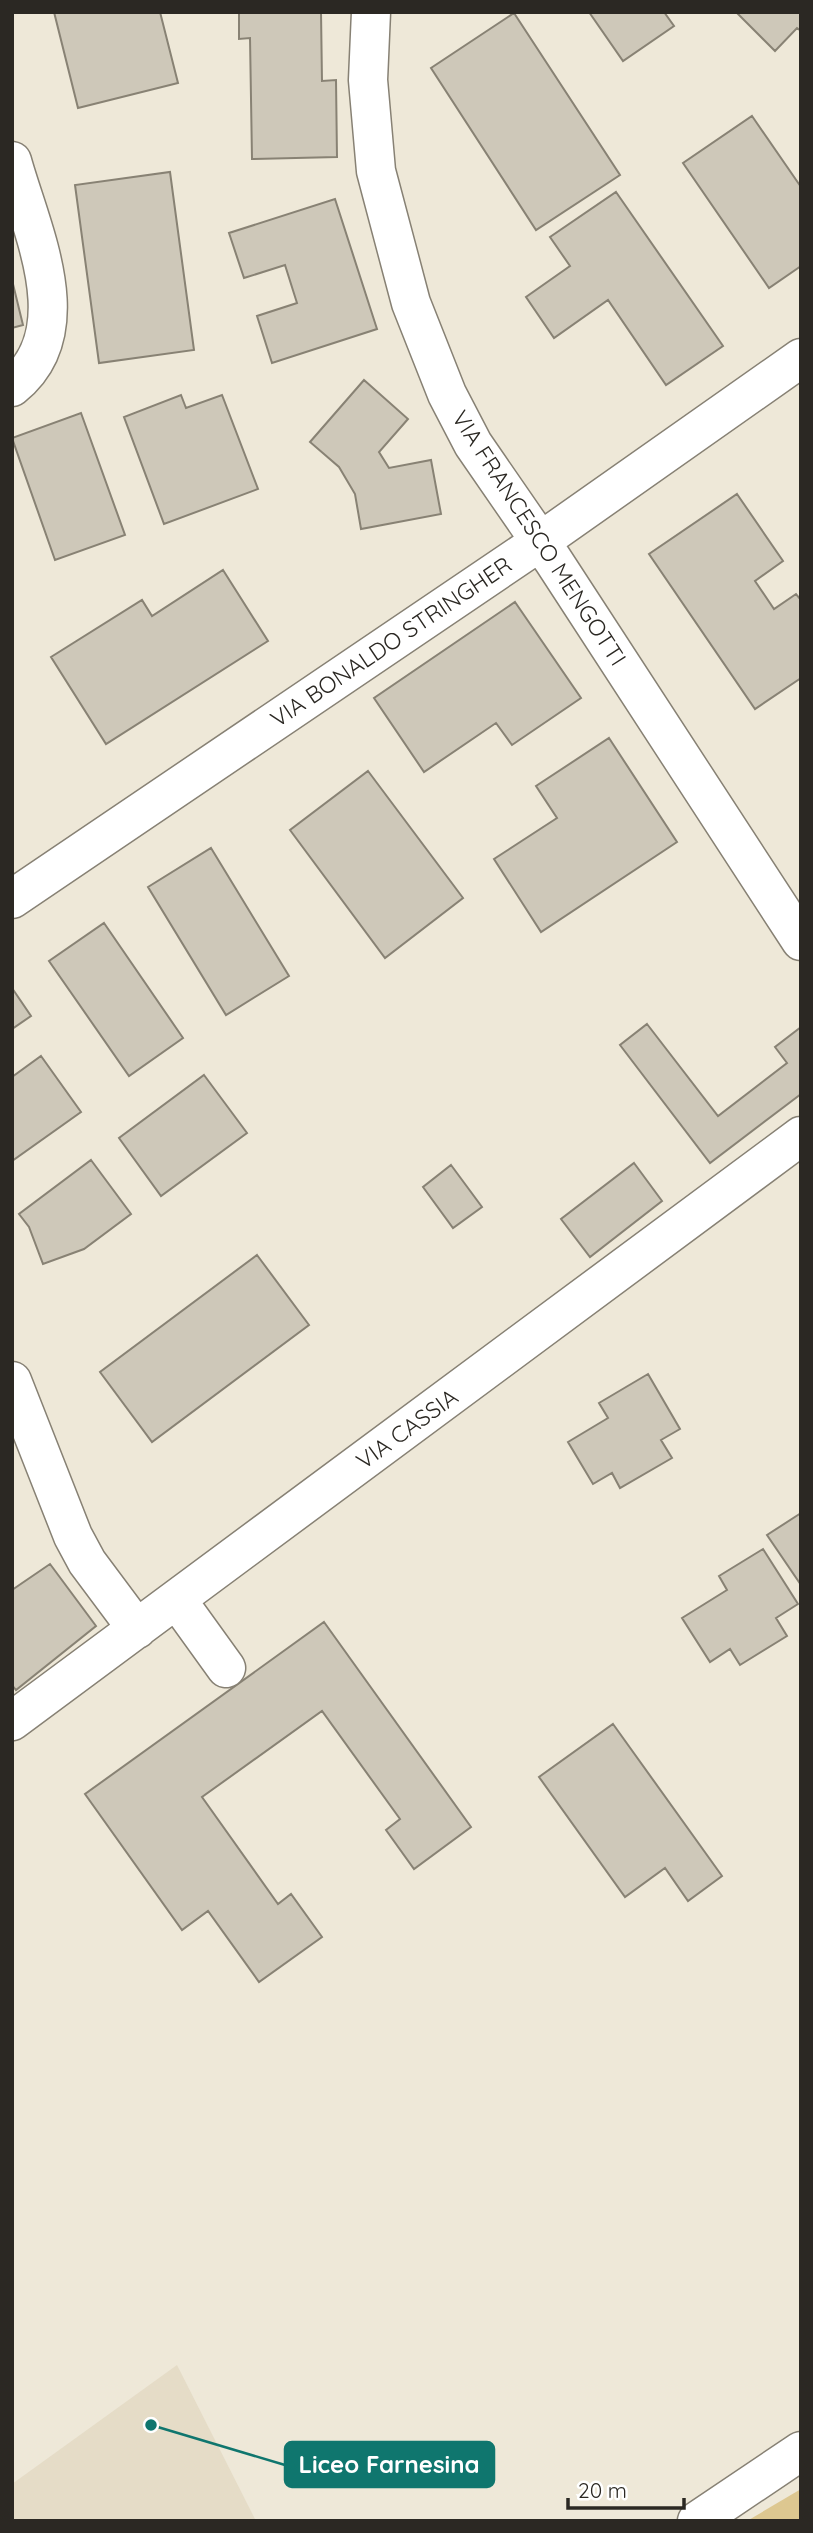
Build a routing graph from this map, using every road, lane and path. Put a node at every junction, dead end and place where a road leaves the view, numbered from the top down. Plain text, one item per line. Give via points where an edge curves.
1 (371, 12) edge
2 (12, 161) edge
3 (801, 358) edge
4 (12, 387) edge
5 (541, 541) junction
6 (12, 899) edge
7 (801, 941) edge
8 (801, 1136) edge
9 (12, 1381) edge
10 (177, 1600) junction
11 (136, 1629) junction
12 (226, 1668) dead end
13 (12, 1721) edge
14 (801, 2451) edge
15 (697, 2521) edge

1 - 5 street, VIA FRANCESCO MENGOTTI via 372,141 385,213 411,303 457,416
2 - 4 street via 43,268 49,313 34,362
3 - 5 street, VIA BONALDO STRINGHER
5 - 6 street, VIA BONALDO STRINGHER
5 - 7 street, VIA FRANCESCO MENGOTTI
8 - 10 street, VIA CASSIA
9 - 11 street via 73,1536
10 - 11 street, VIA CASSIA
10 - 12 street
11 - 13 street, VIA CASSIA
14 - 15 street

